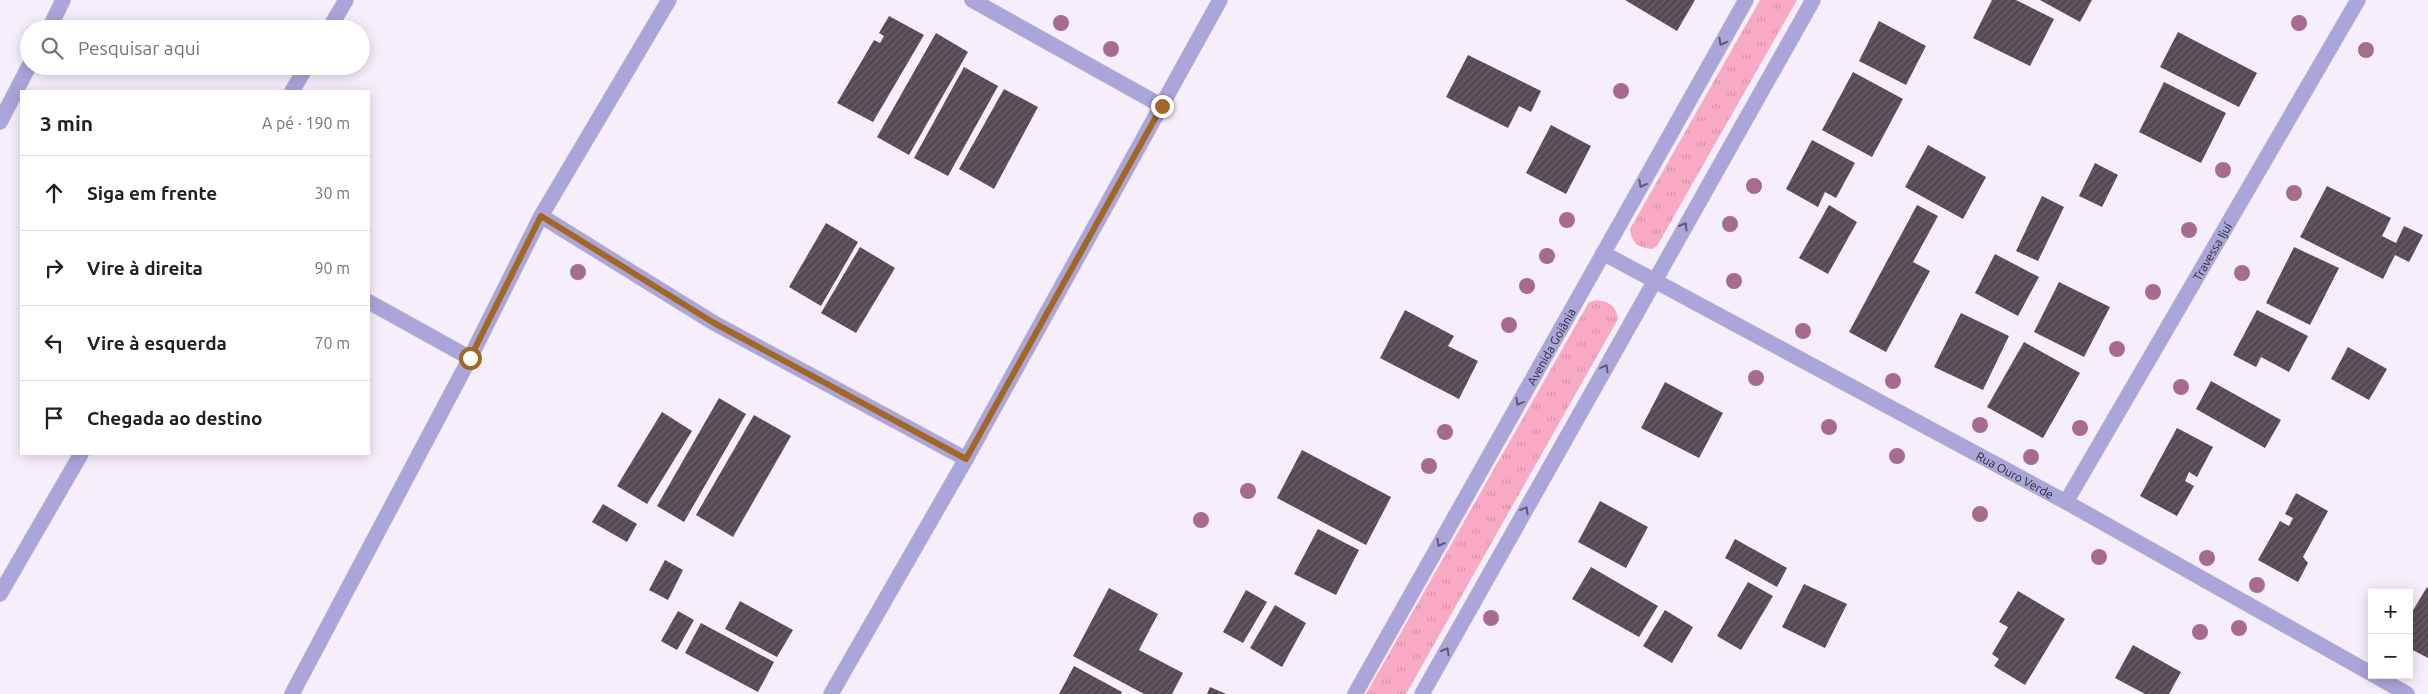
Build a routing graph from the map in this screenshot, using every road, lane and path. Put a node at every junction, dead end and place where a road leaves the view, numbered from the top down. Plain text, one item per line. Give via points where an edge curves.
1 (63, 0) edge
2 (346, 0) edge
3 (669, 0) edge
4 (972, 0) edge
5 (1220, 0) edge
6 (1746, 0) edge
7 (1813, 0) edge
8 (2358, 0) edge
9 (53, 20) edge
10 (334, 20) edge
11 (25, 75) edge
12 (302, 75) edge
13 (293, 90) edge
14 (1162, 106) junction
15 (10, 108) edge
16 (0, 122) edge
17 (541, 216) junction
18 (1603, 253) junction
19 (1654, 280) junction
20 (370, 303) edge
21 (470, 358) junction
22 (80, 455) edge
23 (966, 459) junction
24 (2066, 502) junction
25 (0, 594) edge
26 (2368, 672) edge
27 (2380, 679) edge
28 (292, 694) edge
29 (831, 694) edge
30 (1355, 694) edge
31 (1422, 694) edge
32 (2407, 694) edge

1 - 9 street
2 - 10 street
3 - 17 street
4 - 14 street
5 - 14 street
6 -> 18 street, Avenida Goiânia
19 -> 7 street
8 - 24 street, Travessa Ijuí
11 - 15 street
12 - 13 street
14 - 23 street
15 - 16 street
17 - 21 street
17 - 23 street via 714,323
18 - 19 street, Rua Ouro Verde
18 -> 30 street, Avenida Goiânia
19 - 24 street, Rua Ouro Verde
31 -> 19 street
20 - 21 street
21 - 28 street
22 - 25 street
23 - 29 street
24 - 26 street, Rua Ouro Verde
27 - 32 street, Rua Ouro Verde

